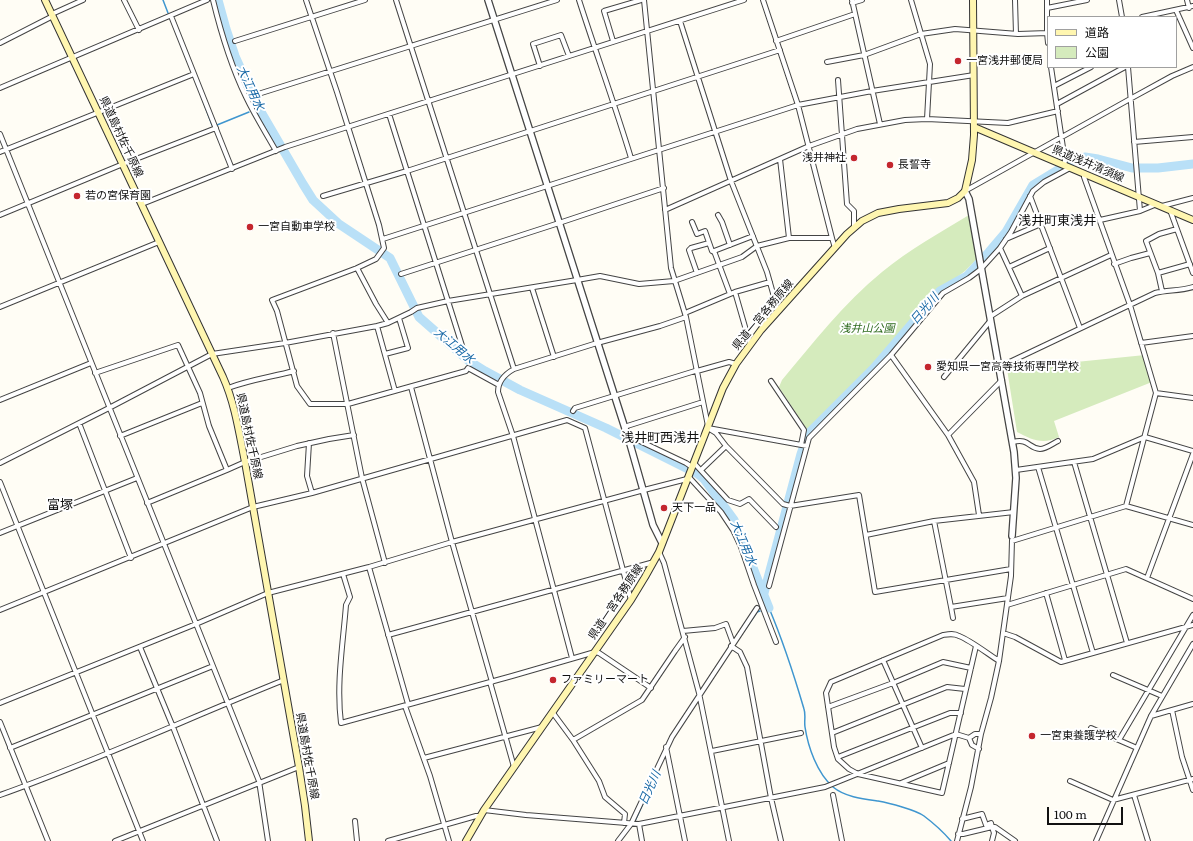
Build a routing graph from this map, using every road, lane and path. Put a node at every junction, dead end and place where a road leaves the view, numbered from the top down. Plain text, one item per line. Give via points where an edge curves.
1 (45, 0) edge
2 (83, 0) edge
3 (124, 0) edge
4 (207, 0) edge
5 (213, 0) edge
6 (306, 0) edge
7 (365, 0) edge
8 (396, 0) edge
9 (488, 0) edge
10 (557, 0) edge
11 (579, 0) edge
12 (641, 0) edge
13 (644, 0) edge
14 (744, 0) edge
15 (763, 0) edge
16 (862, 0) edge
17 (911, 0) edge
18 (973, 0) edge
19 (1015, 0) edge
20 (1047, 0) edge
21 (1087, 0) edge
22 (1119, 0) edge
23 (1187, 0) edge
24 (730, 2) edge
25 (852, 2) edge
26 (1191, 7) edge
27 (1047, 8) junction
28 (1176, 10) junction
29 (855, 14) junction
30 (52, 15) junction
31 (171, 16) junction
32 (1122, 16) edge
33 (1147, 16) edge
34 (312, 17) junction
35 (494, 20) junction
36 (680, 21) junction
37 (139, 30) junction
38 (647, 30) junction
39 (973, 30) junction
40 (1047, 33) edge
41 (921, 34) junction
42 (1016, 34) junction
43 (235, 41) dead end
44 (613, 41) junction
45 (776, 41) junction
46 (0, 43) edge
47 (412, 47) junction
48 (594, 48) junction
49 (1193, 48) edge
50 (780, 50) junction
51 (864, 55) junction
52 (569, 56) junction
53 (72, 58) junction
54 (827, 62) dead end
55 (540, 66) junction
56 (1193, 67) edge
57 (1051, 68) edge
58 (1089, 68) edge
59 (1124, 68) edge
60 (1126, 68) edge
61 (331, 72) junction
62 (194, 74) junction
63 (511, 75) junction
64 (974, 75) junction
65 (698, 76) junction
66 (838, 80) dead end
67 (930, 82) junction
68 (1054, 86) junction
69 (0, 88) edge
70 (653, 91) junction
71 (872, 91) junction
72 (255, 95) dead end
73 (839, 96) junction
74 (1130, 99) junction
75 (429, 101) junction
76 (614, 104) junction
77 (1057, 104) junction
78 (798, 105) junction
79 (1058, 111) junction
80 (98, 112) junction
81 (389, 114) junction
82 (927, 119) junction
83 (880, 124) junction
84 (974, 124) junction
85 (348, 127) junction
86 (216, 128) junction
87 (530, 131) junction
88 (716, 131) junction
89 (0, 134) edge
90 (842, 134) junction
91 (1062, 137) junction
92 (1193, 138) edge
93 (1134, 142) junction
94 (809, 146) junction
95 (6, 150) junction
96 (660, 150) junction
97 (278, 151) junction
98 (0, 152) edge
99 (1035, 152) junction
100 (447, 158) junction
101 (631, 158) junction
102 (780, 159) junction
103 (123, 164) junction
104 (1064, 164) junction
105 (1070, 167) junction
106 (232, 169) junction
107 (407, 171) junction
108 (1084, 174) junction
109 (731, 181) junction
110 (365, 184) junction
111 (548, 186) junction
112 (664, 188) junction
113 (965, 191) junction
114 (323, 196) dead end
115 (1030, 196) junction
116 (1138, 196) junction
117 (1193, 198) edge
118 (28, 204) junction
119 (142, 204) junction
120 (1159, 205) junction
121 (665, 210) junction
122 (1140, 210) junction
123 (1170, 210) junction
124 (464, 213) junction
125 (0, 215) edge
126 (718, 215) dead end
127 (1100, 220) junction
128 (1193, 220) edge
129 (692, 222) dead end
130 (559, 223) junction
131 (1041, 224) junction
132 (424, 225) junction
133 (854, 227) junction
134 (1177, 229) junction
135 (753, 236) junction
136 (789, 238) junction
137 (832, 238) junction
138 (382, 239) junction
139 (1006, 239) junction
140 (159, 242) junction
141 (709, 243) junction
142 (730, 245) junction
143 (757, 246) junction
144 (835, 248) junction
145 (1000, 248) junction
146 (1050, 248) junction
147 (476, 250) junction
148 (714, 252) junction
149 (1150, 253) junction
150 (1111, 254) junction
151 (435, 263) junction
152 (1114, 264) junction
153 (1190, 264) junction
154 (719, 266) junction
155 (1009, 267) junction
156 (356, 268) junction
157 (981, 268) junction
158 (1158, 272) junction
159 (697, 273) junction
160 (1193, 273) edge
161 (401, 274) dead end
162 (1061, 278) junction
163 (576, 280) junction
164 (674, 281) junction
165 (59, 282) junction
166 (770, 282) junction
167 (1193, 287) edge
168 (532, 288) junction
169 (1162, 291) junction
170 (735, 292) junction
171 (490, 294) junction
172 (730, 294) junction
173 (1022, 296) junction
174 (448, 301) junction
175 (1130, 305) junction
176 (0, 307) edge
177 (778, 311) junction
178 (686, 315) junction
179 (399, 318) junction
180 (991, 318) junction
181 (388, 323) junction
182 (377, 326) junction
183 (1080, 328) junction
184 (333, 333) junction
185 (1193, 336) edge
186 (285, 343) junction
187 (597, 343) junction
188 (1141, 343) junction
189 (750, 344) junction
190 (212, 354) junction
191 (385, 354) junction
192 (891, 355) junction
193 (465, 356) dead end
194 (554, 357) junction
195 (91, 363) junction
196 (736, 364) junction
197 (188, 366) junction
198 (999, 367) junction
199 (514, 369) junction
200 (294, 371) junction
201 (697, 371) junction
202 (95, 373) junction
203 (944, 378) dead end
204 (1002, 380) junction
205 (771, 381) dead end
206 (500, 385) junction
207 (411, 387) junction
208 (228, 388) junction
209 (395, 392) junction
210 (1156, 393) junction
211 (614, 396) junction
212 (1193, 398) edge
213 (0, 400) edge
214 (703, 402) junction
215 (202, 403) junction
216 (348, 404) junction
217 (109, 408) junction
218 (573, 411) dead end
219 (79, 423) junction
220 (624, 427) junction
221 (708, 428) junction
222 (354, 435) junction
223 (627, 435) junction
224 (948, 435) junction
225 (120, 436) junction
226 (513, 436) junction
227 (1145, 437) junction
228 (1058, 441) dead end
229 (1012, 442) junction
230 (309, 443) junction
231 (801, 445) junction
232 (726, 446) junction
233 (806, 446) junction
234 (1193, 450) edge
235 (1193, 454) edge
236 (430, 459) junction
237 (245, 462) junction
238 (1074, 462) junction
239 (0, 463) edge
240 (693, 466) junction
241 (1038, 467) junction
242 (227, 470) junction
243 (701, 470) junction
244 (1016, 470) junction
245 (688, 477) junction
246 (137, 478) junction
247 (362, 478) junction
248 (0, 482) edge
249 (105, 490) junction
250 (644, 490) junction
251 (312, 492) junction
252 (604, 501) junction
253 (147, 503) junction
254 (790, 506) junction
255 (1126, 506) junction
256 (253, 507) junction
257 (1014, 512) junction
258 (979, 515) junction
259 (1089, 516) junction
260 (1170, 518) junction
261 (535, 520) junction
262 (934, 521) junction
263 (1193, 525) edge
264 (17, 526) junction
265 (776, 527) dead end
266 (1056, 527) junction
267 (0, 532) edge
268 (866, 535) junction
269 (1012, 539) junction
270 (452, 542) junction
271 (662, 542) junction
272 (164, 544) junction
273 (658, 552) junction
274 (131, 558) junction
275 (385, 562) junction
276 (654, 562) junction
277 (369, 567) junction
278 (1011, 569) junction
279 (623, 571) junction
280 (343, 574) junction
281 (1107, 576) junction
282 (1147, 578) junction
283 (946, 579) junction
284 (769, 586) dead end
285 (1073, 586) junction
286 (554, 590) junction
287 (44, 592) junction
288 (268, 593) junction
289 (1046, 594) junction
290 (1008, 598) junction
291 (1193, 599) edge
292 (631, 600) junction
293 (1007, 605) junction
294 (951, 607) junction
295 (757, 608) dead end
296 (0, 610) edge
297 (471, 613) junction
298 (1193, 615) edge
299 (953, 618) dead end
300 (196, 624) junction
301 (1193, 626) edge
302 (1185, 628) junction
303 (683, 631) junction
304 (1003, 633) junction
305 (388, 635) junction
306 (685, 637) junction
307 (776, 642) dead end
308 (1127, 643) junction
309 (1193, 644) edge
310 (732, 645) junction
311 (976, 646) junction
312 (140, 647) junction
313 (595, 652) junction
314 (1093, 653) junction
315 (572, 658) junction
316 (883, 660) junction
317 (1065, 660) junction
318 (999, 661) junction
319 (213, 666) junction
320 (971, 668) junction
321 (76, 672) junction
322 (1113, 675) dead end
323 (284, 680) junction
324 (491, 682) junction
325 (893, 683) junction
326 (651, 688) junction
327 (157, 689) junction
328 (965, 689) junction
329 (1148, 690) junction
330 (699, 693) junction
331 (1162, 696) junction
332 (0, 703) edge
333 (227, 703) junction
334 (1193, 704) edge
335 (406, 705) junction
336 (902, 705) junction
337 (828, 707) junction
338 (1172, 710) junction
339 (553, 713) junction
340 (961, 713) junction
341 (94, 715) junction
342 (1150, 716) junction
343 (0, 722) edge
344 (173, 727) junction
345 (543, 727) junction
346 (912, 727) junction
347 (1091, 728) dead end
348 (801, 733) dead end
349 (832, 734) junction
350 (956, 734) junction
351 (981, 734) junction
352 (505, 736) junction
353 (969, 738) junction
354 (573, 740) junction
355 (1118, 740) junction
356 (761, 741) junction
357 (666, 746) junction
358 (10, 748) junction
359 (922, 748) junction
360 (1137, 748) junction
361 (979, 749) junction
362 (712, 751) junction
363 (109, 752) junction
364 (838, 757) junction
365 (424, 758) junction
366 (949, 763) junction
367 (299, 767) junction
368 (514, 768) junction
369 (858, 774) junction
370 (1192, 779) edge
371 (1070, 781) dead end
372 (260, 783) junction
373 (900, 784) junction
374 (26, 786) junction
375 (1193, 790) edge
376 (0, 795) edge
377 (833, 795) dead end
378 (1134, 795) junction
379 (772, 798) junction
380 (1113, 800) junction
381 (204, 806) junction
382 (722, 808) junction
383 (484, 810) junction
384 (480, 816) junction
385 (680, 816) junction
386 (962, 819) junction
387 (355, 821) dead end
388 (624, 823) junction
389 (632, 824) junction
390 (639, 824) junction
391 (444, 825) junction
392 (992, 827) junction
393 (139, 831) junction
394 (958, 834) junction
395 (48, 841) edge
396 (115, 841) edge
397 (143, 841) edge
398 (217, 841) edge
399 (268, 841) edge
400 (308, 841) edge
401 (357, 841) edge
402 (388, 841) edge
403 (449, 841) edge
404 (466, 841) edge
405 (618, 841) edge
406 (642, 841) edge
407 (685, 841) edge
408 (729, 841) edge
409 (781, 841) edge
410 (842, 841) edge
411 (957, 841) edge
412 (992, 841) edge
413 (1015, 841) edge
414 (1096, 841) edge
415 (1148, 841) edge

1 - 30 main road, 県道島村佐千原線
2 - 30 street
3 - 37 street
4 - 31 street
5 - 97 street via 239,82 254,113
6 - 34 street
7 - 34 street
8 - 47 street
9 - 35 street
10 - 35 street
11 - 48 street
12 - 44 street via 604,11
13 - 38 street
14 - 24 street
15 - 45 street
16 - 25 street
17 - 41 street
18 - 39 main road
19 - 42 street
20 - 27 street
21 - 27 street
22 - 32 street
23 - 26 street
24 - 36 street
25 - 29 street
26 - 28 street
27 - 40 street
28 - 33 street
28 - 49 street
29 - 45 street
29 - 51 street
30 - 46 street
30 - 53 main road, 県道島村佐千原線
31 - 37 street
31 - 62 street
34 - 43 street
34 - 61 street
35 - 47 street
35 - 63 street
36 - 38 street
36 - 65 street
37 - 53 street
38 - 44 street
38 - 70 street
39 - 41 street via 955,29
39 - 42 street
39 - 64 main road
40 - 42 street
41 - 51 street
41 - 67 street via 930,64
44 - 48 street
45 - 50 street
47 - 61 street
47 - 75 street
48 - 52 street
48 - 76 street
50 - 65 street
50 - 78 street
51 - 54 street
51 - 71 street
52 - 55 street
52 - 55 street via 561,34 533,44
53 - 69 street
53 - 80 main road, 県道島村佐千原線
55 - 63 street
56 - 74 street
57 - 68 street
58 - 68 street
59 - 77 street
60 - 74 street
61 - 72 street
61 - 85 street
62 - 80 street
62 - 86 street
63 - 75 street
63 - 87 street
64 - 67 street
64 - 84 main road
65 - 70 street
65 - 88 street
66 - 73 street
67 - 71 street
67 - 82 street
68 - 77 street
70 - 76 street
70 - 96 street
71 - 73 street
71 - 83 street
73 - 78 street
73 - 90 street
74 - 91 street
74 - 93 street
75 - 81 street
75 - 100 street
76 - 87 street
76 - 101 street
77 - 79 street
78 - 88 street
78 - 94 street
79 - 84 street via 1008,123
79 - 91 street
80 - 95 street
80 - 103 main road, 県道島村佐千原線
81 - 85 street
81 - 107 street
82 - 83 street
82 - 84 street
83 - 90 street
84 - 99 main road, 県道浅井清須線
84 - 113 main road via 972,160
85 - 97 street
85 - 110 street
86 - 103 street
86 - 106 street
87 - 100 street
87 - 111 street
88 - 96 street
88 - 109 street
89 - 95 street
90 - 94 street
90 - 133 street via 847,204 854,211
91 - 99 street
91 - 104 street
92 - 93 street
93 - 116 street
94 - 102 street
94 - 137 street
95 - 98 street
95 - 118 street
96 - 101 street
96 - 112 street
97 - 106 street
99 - 104 main road, 県道浅井清須線
99 - 113 street
100 - 107 street
100 - 124 street
101 - 111 street
102 - 109 street
102 - 136 street
103 - 118 street
103 - 119 main road, 県道島村佐千原線
104 - 105 main road, 県道浅井清須線
105 - 108 main road, 県道浅井清須線
105 - 115 street via 1044,182
106 - 119 street
107 - 110 street
107 - 132 street
108 - 116 main road, 県道浅井清須線
108 - 127 street
109 - 121 street
109 - 135 street
110 - 114 street
110 - 138 street
111 - 124 street
111 - 130 street
112 - 121 street
112 - 130 street
113 - 133 main road, 県道一宮各務原線 via 948,203 888,210 870,216
113 - 157 street via 969,199
115 - 131 street
115 - 139 street
116 - 120 main road, 県道浅井清須線
116 - 122 street
117 - 120 street
118 - 125 street
118 - 165 street
119 - 140 main road, 県道島村佐千原線
120 - 122 street
120 - 123 main road, 県道浅井清須線
121 - 164 street
122 - 127 street
123 - 128 main road, 県道浅井清須線
123 - 134 street
124 - 132 street
124 - 147 street
126 - 142 street
127 - 150 street
129 - 141 street via 697,234 705,231
130 - 147 street
130 - 163 street
131 - 139 street
131 - 146 street
132 - 138 street
132 - 151 street
133 - 144 main road, 県道一宮各務原線
134 - 149 street via 1146,241
134 - 153 street
135 - 142 street
135 - 143 street
136 - 137 street
136 - 143 street
137 - 144 street
138 - 156 street via 384,250 379,256
139 - 145 street
140 - 165 street
140 - 190 main road, 県道島村佐千原線
141 - 148 street
141 - 159 street via 689,250
142 - 148 street
143 - 154 street via 742,258
143 - 166 street
144 - 177 main road, 県道一宮各務原線
145 - 155 street
145 - 157 street
146 - 155 street
146 - 162 street
147 - 151 street
147 - 171 street
148 - 154 street
149 - 152 street
149 - 158 street
150 - 152 street
150 - 162 street
151 - 161 street
151 - 174 street
152 - 175 street
153 - 158 street
153 - 160 street
154 - 159 street
154 - 172 street
155 - 173 street
156 - 181 street
156 - 186 street via 272,300
157 - 180 street
157 - 192 street via 944,293
158 - 169 street
159 - 164 street
162 - 173 street
162 - 183 street
163 - 164 street via 600,276 639,284
163 - 168 street
163 - 187 street
164 - 178 street
165 - 176 street
165 - 195 street
166 - 170 street
166 - 177 street
167 - 169 street
168 - 171 street
168 - 194 street
169 - 175 street
170 - 172 street
170 - 189 street
171 - 174 street
171 - 199 street
172 - 178 street
173 - 180 street
174 - 179 street via 417,308
174 - 193 street
175 - 183 street
175 - 188 street
177 - 189 main road, 県道一宮各務原線
178 - 187 street via 660,326
178 - 201 street
179 - 181 street
179 - 191 street via 408,348
180 - 198 street
180 - 203 street
181 - 182 street
182 - 184 street
182 - 191 street
183 - 198 street
184 - 186 street
184 - 216 street
185 - 188 street
186 - 190 street
186 - 200 street
187 - 194 street
187 - 211 street
188 - 210 street
189 - 196 main road, 県道一宮各務原線
190 - 197 street
190 - 208 main road, 県道島村佐千原線
191 - 209 street
192 - 224 street
192 - 233 street via 809,438
194 - 199 street
195 - 202 street
195 - 213 street
196 - 201 street via 729,362
196 - 221 main road, 県道一宮各務原線
197 - 202 street via 178,345
197 - 215 street
197 - 217 street
198 - 204 street
199 - 206 street via 505,374
200 - 208 street
200 - 216 street via 297,386 310,404
201 - 211 street
201 - 214 street
202 - 217 street
204 - 224 street
204 - 229 street
205 - 231 street via 804,430
206 - 207 street via 468,368 466,371
206 - 226 street via 498,392
207 - 209 street
207 - 236 street
208 - 237 main road, 県道島村佐千原線 via 235,408
209 - 216 street
210 - 212 street
210 - 227 street
211 - 218 street via 575,408
211 - 220 street
214 - 220 street
214 - 221 street
215 - 225 street
215 - 242 street
216 - 222 street
217 - 219 street
217 - 225 street
219 - 239 street
219 - 249 street
220 - 223 street
221 - 231 street
221 - 232 street via 716,433
221 - 240 main road, 県道一宮各務原線
222 - 230 street
222 - 247 street
223 - 240 street
223 - 250 street
224 - 258 street via 974,482
225 - 246 street
226 - 236 street
226 - 252 street via 567,420 585,428
226 - 261 street
227 - 234 street
227 - 238 street via 1093,459
227 - 255 street
228 - 229 street via 1041,449 1024,441
229 - 244 street
230 - 237 street
230 - 251 street via 306,476
231 - 233 street
232 - 243 street
232 - 254 street via 780,502
233 - 254 street
235 - 260 street
236 - 247 street
236 - 270 street
237 - 242 street
237 - 256 main road, 県道島村佐千原線
238 - 241 street
238 - 259 street
240 - 243 street
240 - 245 main road, 県道一宮各務原線
241 - 244 street
241 - 266 street
242 - 253 street
243 - 265 street via 728,500 740,504 749,499
244 - 257 street
245 - 250 street
245 - 271 main road, 県道一宮各務原線
245 - 307 street via 721,512 733,530
246 - 249 street
246 - 253 street
247 - 251 street
247 - 275 street
248 - 264 street
249 - 264 street
249 - 274 street
250 - 252 street
250 - 271 street via 653,525
251 - 256 street
252 - 261 street
252 - 279 street
253 - 272 street
254 - 268 street via 859,495
254 - 284 street
255 - 259 street
255 - 260 street
256 - 272 street
256 - 288 main road, 県道島村佐千原線
257 - 258 street
257 - 269 street
258 - 262 street
259 - 266 street
259 - 281 street
260 - 263 street
260 - 282 street
261 - 270 street
261 - 286 street
262 - 268 street
262 - 283 street
264 - 267 street
264 - 287 street
266 - 269 street
266 - 285 street
268 - 283 street via 875,592
269 - 278 street
270 - 275 street
270 - 297 street
271 - 273 main road, 県道一宮各務原線
272 - 274 street
272 - 300 street
273 - 276 main road, 県道一宮各務原線
273 - 303 street via 664,563
274 - 287 street
275 - 277 street
276 - 279 street
276 - 292 main road, 県道一宮各務原線
277 - 280 street
277 - 305 street
278 - 283 street
278 - 290 street
279 - 286 street
279 - 292 street
280 - 288 street
280 - 335 street via 350,597 346,605 340,681 341,723
281 - 282 street via 1126,569
281 - 285 street
281 - 308 street
282 - 291 street
283 - 294 street
285 - 289 street
285 - 314 street
286 - 297 street
286 - 315 street
287 - 296 street
287 - 321 street
288 - 300 street
288 - 323 main road, 県道島村佐千原線
289 - 293 street
289 - 317 street
290 - 293 street
290 - 294 street
292 - 313 main road, 県道一宮各務原線
293 - 304 street
294 - 299 street
295 - 310 street
297 - 305 street
297 - 324 street
298 - 302 street
300 - 312 street
300 - 319 street
301 - 302 street
302 - 308 street
302 - 329 street
303 - 306 street
303 - 310 street via 715,628 726,624
304 - 317 street via 1061,662
304 - 318 street
305 - 335 street
306 - 326 street
306 - 330 street
308 - 314 street
309 - 331 street
310 - 330 street
310 - 356 street via 740,652 746,667
311 - 316 street via 959,636 943,635
311 - 318 street
311 - 320 street
312 - 321 street
312 - 327 street
313 - 315 street
313 - 326 street
313 - 339 main road, 県道一宮各務原線
314 - 317 street
315 - 324 street
316 - 325 street
316 - 337 street via 831,682 826,693
318 - 351 street
319 - 327 street
319 - 333 street
320 - 325 street via 943,662
320 - 328 street
321 - 332 street
321 - 341 street
322 - 329 street
323 - 333 street
323 - 367 main road, 県道島村佐千原線
324 - 335 street
324 - 352 street
325 - 336 street
325 - 337 street
326 - 354 street via 642,700
327 - 341 street
327 - 344 street
328 - 336 street via 947,687
328 - 340 street
329 - 331 street
329 - 355 street
330 - 357 street
330 - 362 street
331 - 342 street
333 - 344 street
333 - 372 street
334 - 338 street
335 - 365 street
336 - 346 street
336 - 349 street
337 - 349 street
338 - 342 street
338 - 370 street via 1182,757
339 - 345 main road, 県道一宮各務原線
339 - 354 street
340 - 346 street via 950,713
340 - 350 street
341 - 358 street
341 - 363 street
342 - 360 street
343 - 358 street
344 - 363 street
344 - 381 street
345 - 352 street
345 - 368 main road, 県道一宮各務原線
346 - 359 street
346 - 364 street
347 - 355 street
348 - 356 street
349 - 364 street
350 - 353 street
350 - 359 street
350 - 366 street
351 - 353 street
351 - 361 street
352 - 365 street
352 - 368 street
353 - 361 street via 972,745
354 - 388 street via 599,782 605,797 625,814
355 - 360 street
356 - 362 street
356 - 379 street
357 - 385 street
357 - 389 street
358 - 374 street
359 - 369 street
360 - 380 street
361 - 386 street
362 - 382 street
363 - 374 street
363 - 393 street
364 - 369 street via 849,770
365 - 391 street
366 - 373 street
366 - 373 street via 942,793
367 - 372 street
367 - 400 main road, 県道島村佐千原線
368 - 383 main road, 県道一宮各務原線
369 - 373 street
369 - 379 street via 827,786
370 - 375 street
370 - 378 street
371 - 380 street
372 - 381 street
372 - 399 street
374 - 376 street
374 - 395 street
377 - 410 street
378 - 380 street
378 - 415 street
379 - 382 street
379 - 409 street
380 - 414 street
381 - 393 street
381 - 398 street
382 - 385 street
382 - 408 street
383 - 384 main road, 県道一宮各務原線
383 - 388 street
384 - 391 street
384 - 404 main road, 県道一宮各務原線
385 - 390 street
385 - 407 street
386 - 392 street via 982,814 986,825 991,823
386 - 394 street
387 - 401 street
388 - 389 street
389 - 390 street
389 - 405 street
390 - 406 street
391 - 402 street
391 - 403 street
392 - 394 street
392 - 412 street
392 - 413 street
393 - 396 street
393 - 397 street
394 - 411 street

